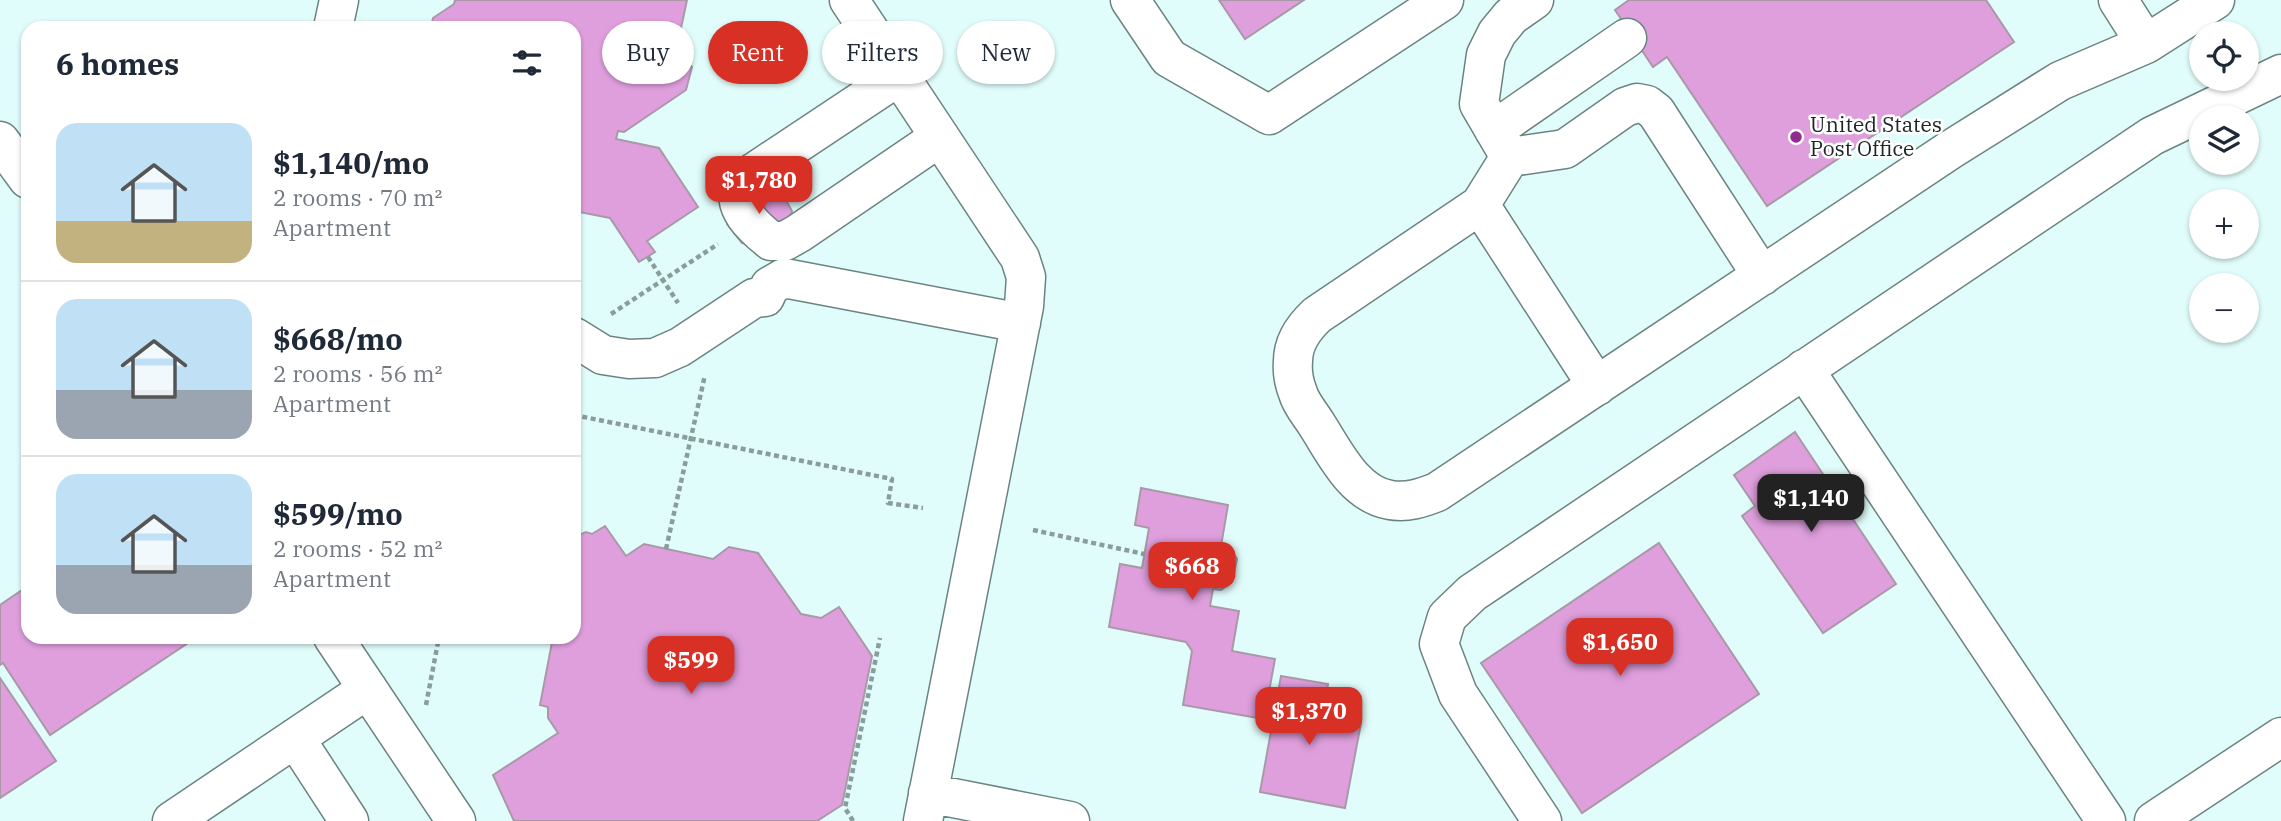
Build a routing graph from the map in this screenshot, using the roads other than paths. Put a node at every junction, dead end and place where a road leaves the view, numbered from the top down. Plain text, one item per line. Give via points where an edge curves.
1 (339, 0) edge
2 (849, 0) edge
3 (1130, 0) edge
4 (1444, 0) edge
5 (1534, 0) edge
6 (2118, 0) edge
7 (2215, 0) edge
8 (334, 21) edge
9 (863, 21) edge
10 (1627, 38) dead end
11 (2146, 44) junction
12 (2281, 74) edge
13 (887, 84) edge
14 (904, 84) edge
15 (940, 137) junction
16 (0, 141) edge
17 (1502, 143) junction
18 (21, 170) edge
19 (1480, 205) junction
20 (785, 241) junction
21 (1762, 276) junction
22 (784, 278) junction
23 (1021, 323) junction
24 (581, 341) edge
25 (1804, 369) junction
26 (1597, 386) junction
27 (338, 644) edge
28 (368, 690) junction
29 (2281, 737) edge
30 (295, 738) junction
31 (217, 805) edge
32 (925, 807) edge
33 (172, 821) edge
34 (349, 821) edge
35 (456, 821) edge
36 (1070, 821) edge
37 (1542, 821) edge
38 (2106, 821) edge
39 (2154, 821) edge

1 - 8 street
2 - 9 street
3 - 4 street via 1169,58 1269,115
5 - 17 street via 1504,24 1486,55 1479,104
6 - 11 street
7 - 11 street
10 - 17 street
11 - 21 street via 2060,81
12 - 25 street via 2151,136
13 - 20 street via 743,183 739,195 744,214 771,241
14 - 15 street
15 - 20 street
15 - 23 street via 1020,258 1026,277
16 - 18 street
17 - 19 street
17 - 21 street via 1565,149 1625,107 1647,105 1656,112
19 - 26 street
19 - 26 street via 1306,325 1292,359 1298,396 1358,483 1373,494 1404,502 1437,492
20 - 22 street
21 - 26 street
22 - 23 street
22 - 24 street via 770,286 765,297 754,298 680,347 655,358 603,355
23 - 32 street
25 - 37 street via 1472,593 1447,617 1439,645 1458,694
25 - 38 street
27 - 28 street
28 - 30 street
28 - 35 street
29 - 39 street
30 - 31 street
30 - 34 street
31 - 33 street
32 - 36 street

